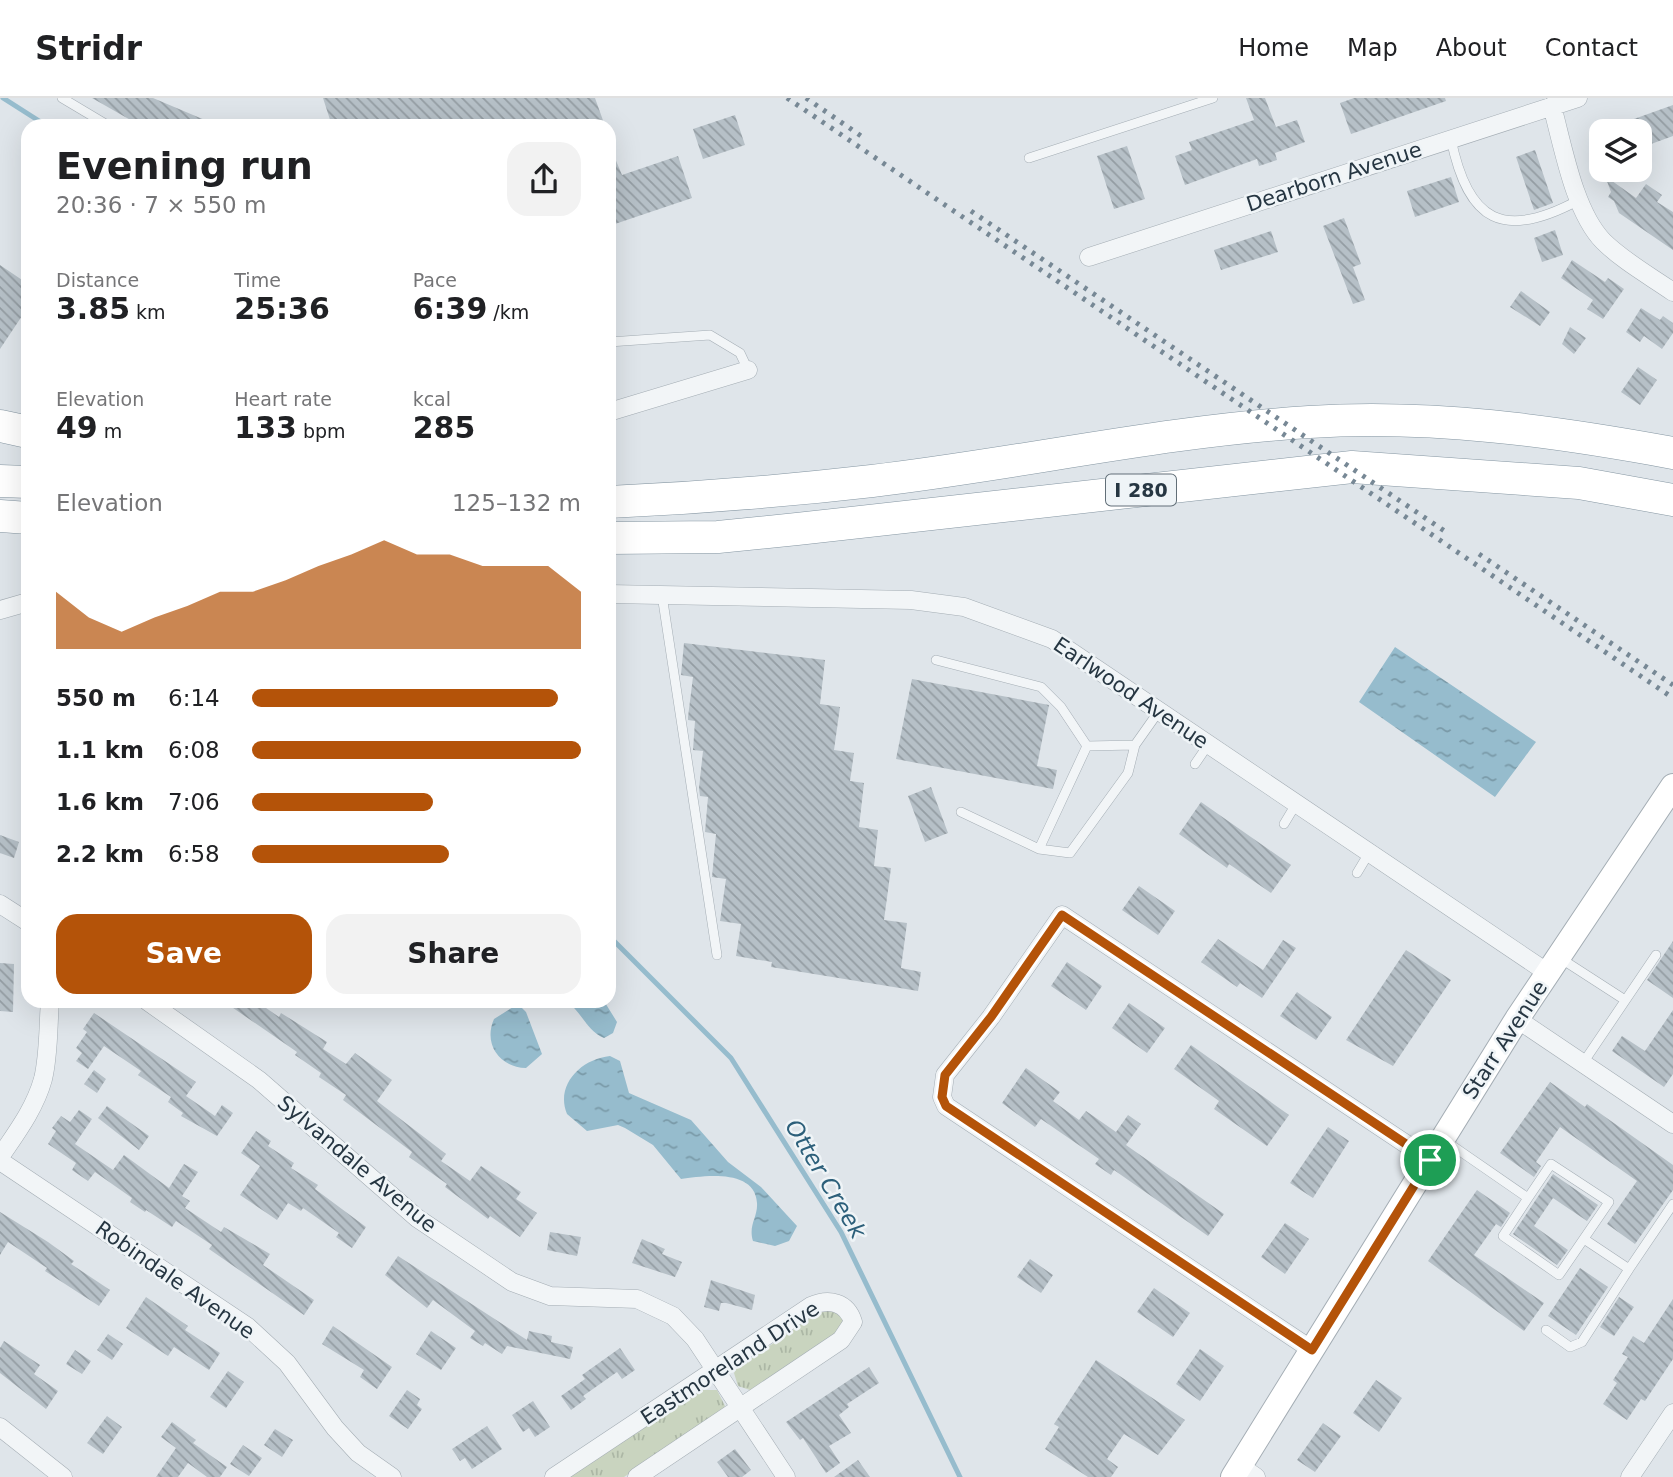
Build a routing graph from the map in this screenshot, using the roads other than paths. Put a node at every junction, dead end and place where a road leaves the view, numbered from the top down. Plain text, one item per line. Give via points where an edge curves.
1 (62, 98) edge
2 (1213, 98) edge
3 (1578, 98) edge
4 (1558, 103) edge
5 (97, 119) edge
6 (1451, 139) junction
7 (1029, 158) dead end
8 (1579, 200) junction
9 (1089, 257) dead end
10 (1673, 292) edge
11 (616, 342) edge
12 (748, 370) joint
13 (616, 410) edge
14 (0, 426) edge
15 (21, 430) edge
16 (1673, 453) edge
17 (0, 481) edge
18 (873, 481) junction
19 (21, 482) edge
20 (616, 482) edge
21 (1673, 500) edge
22 (616, 501) edge
23 (0, 516) edge
24 (21, 518) edge
25 (0, 538) edge
26 (21, 538) edge
27 (616, 538) edge
28 (616, 594) edge
29 (662, 595) junction
30 (21, 603) edge
31 (0, 610) edge
32 (936, 660) dead end
33 (1159, 711) junction
34 (1208, 744) junction
35 (1135, 745) junction
36 (1087, 746) junction
37 (1195, 764) dead end
38 (1673, 786) edge
39 (1296, 804) junction
40 (961, 812) dead end
41 (1284, 824) dead end
42 (1039, 849) junction
43 (1369, 853) junction
44 (1357, 873) dead end
45 (0, 904) edge
46 (21, 918) edge
47 (717, 955) dead end
48 (1656, 955) dead end
49 (1554, 965) junction
50 (1625, 1000) junction
51 (49, 1008) edge
52 (157, 1008) edge
53 (1517, 1019) junction
54 (1583, 1063) junction
55 (1673, 1124) edge
56 (1436, 1150) junction
57 (0, 1159) edge
58 (1528, 1198) junction
59 (1673, 1204) edge
60 (1584, 1239) junction
61 (1629, 1269) junction
62 (1546, 1330) dead end
63 (1312, 1350) junction
64 (717, 1371) junction
65 (741, 1408) junction
66 (1673, 1413) edge
67 (0, 1427) edge
68 (1243, 1474) edge
69 (63, 1477) edge
70 (392, 1477) edge
71 (554, 1477) edge
72 (637, 1477) edge
73 (786, 1477) edge
74 (1630, 1477) edge

1 - 5 lane
2 - 7 lane
3 - 4 street, Dearborn Avenue
4 - 6 street, Dearborn Avenue
4 - 8 street
6 - 8 lane via 1468,193 1491,217 1507,221 1543,216
6 - 9 street, Dearborn Avenue
8 - 10 street via 1602,240
11 - 12 lane via 710,335 740,354
12 - 13 street
14 - 15 highway
16 - 18 highway, I 280 via 1439,422 1311,422 1223,430
17 - 19 highway
18 - 20 highway
18 - 22 highway, I 280
21 - 27 highway, I 280 via 1579,483 1352,467 784,531
23 - 24 highway
25 - 26 highway
28 - 29 street, Earlwood Avenue
29 - 33 street, Earlwood Avenue via 911,600 964,607 1052,639
29 - 47 lane
30 - 31 street
32 - 36 lane via 1041,687
33 - 34 street, Earlwood Avenue
33 - 35 lane
34 - 37 lane
34 - 39 street, Earlwood Avenue
35 - 36 lane
35 - 42 lane via 1128,773 1070,853
36 - 42 lane
38 - 49 main road, Starr Avenue
39 - 41 lane
39 - 43 street, Earlwood Avenue
40 - 42 lane
43 - 44 lane
43 - 49 street, Earlwood Avenue
45 - 46 street
48 - 50 lane
49 - 50 lane
49 - 53 main road, Starr Avenue
50 - 54 lane
51 - 57 street via 40,1087
52 - 64 street, Sylvandale Avenue via 259,1080 417,1218 512,1282 550,1296 629,1298 653,1305 684,1326
53 - 54 street
53 - 56 main road, Starr Avenue
54 - 55 street
56 - 58 lane
56 - 63 main road, Starr Avenue
56 - 63 street via 1062,915 945,1075 942,1097 954,1111
57 - 70 street, Robindale Avenue via 248,1327 287,1363 358,1453
58 - 60 lane via 1551,1164 1609,1202
58 - 60 lane via 1503,1236 1559,1275
59 - 61 lane
60 - 61 lane
61 - 62 lane via 1583,1342 1570,1347
63 - 68 main road, Starr Avenue
64 - 65 street, Sylvandale Avenue
64 - 65 street, Eastmoreland Drive via 822,1301 832,1301 850,1314 853,1322 841,1340
64 - 71 street, Eastmoreland Drive
65 - 72 street, Eastmoreland Drive
65 - 73 street, Sylvandale Avenue
66 - 74 street
67 - 69 street

